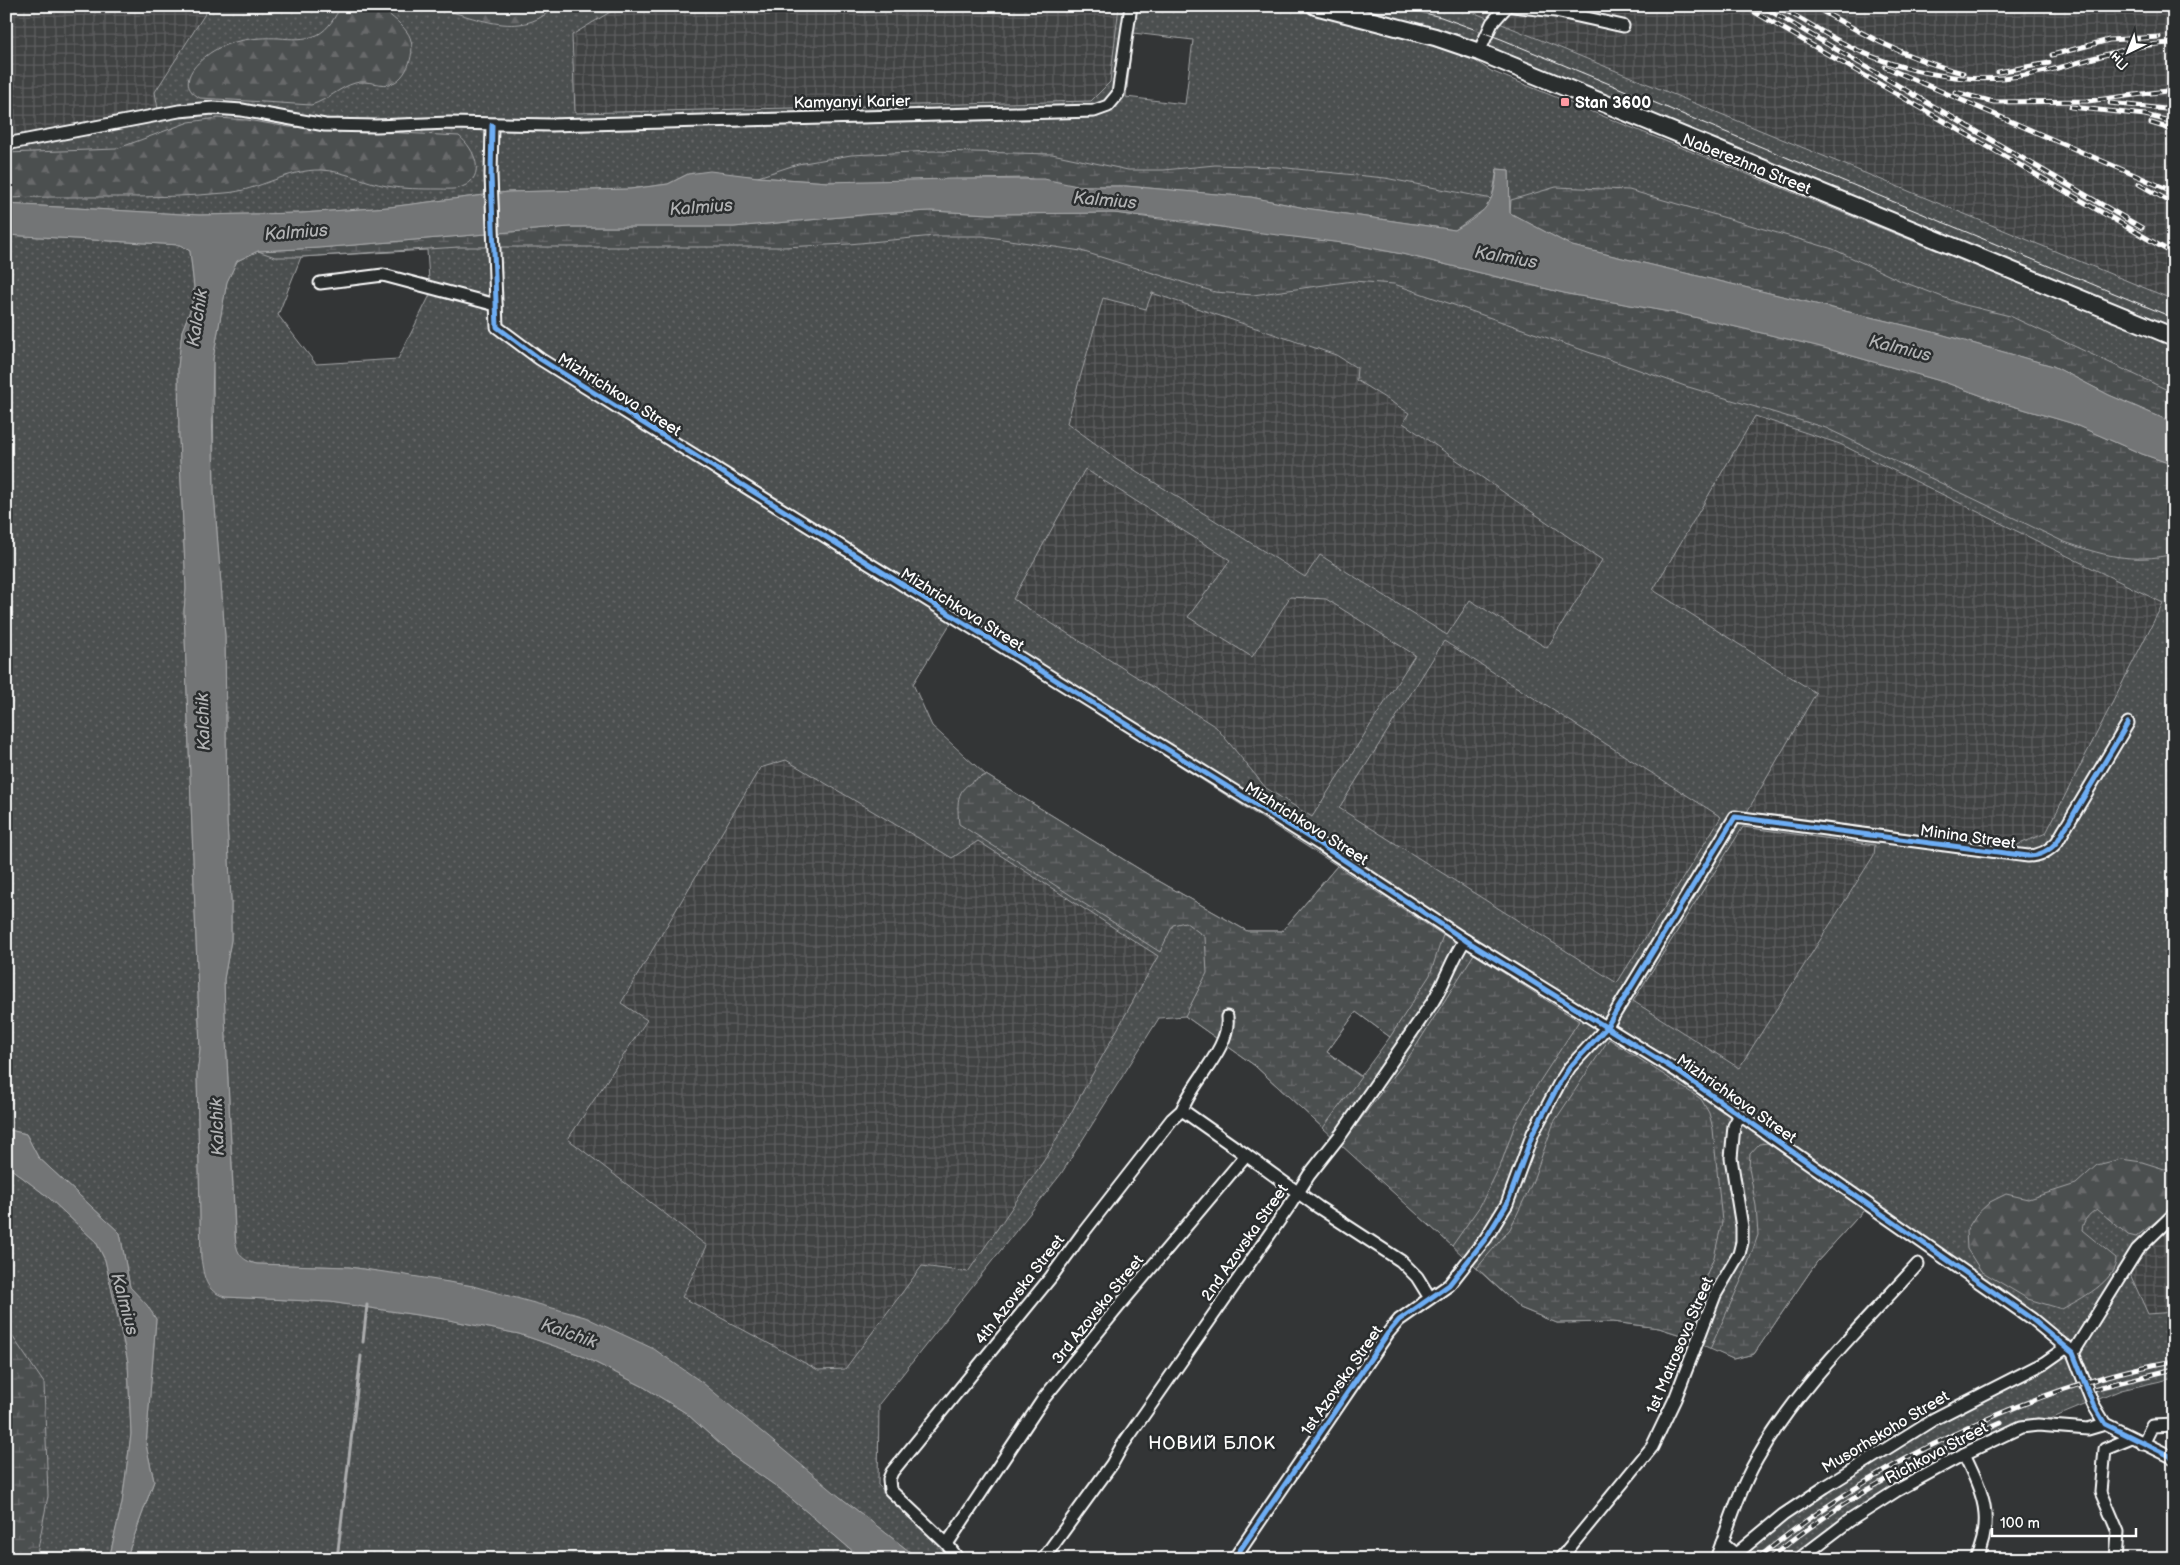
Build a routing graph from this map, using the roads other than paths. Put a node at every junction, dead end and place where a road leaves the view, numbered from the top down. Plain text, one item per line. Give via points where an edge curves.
1 (1131, 6) edge
2 (1315, 6) edge
3 (1507, 6) edge
4 (1513, 6) edge
5 (1623, 26) dead end
6 (1479, 52) junction
7 (492, 125) junction
8 (6, 144) edge
9 (320, 283) dead end
10 (496, 305) junction
11 (2174, 337) edge
12 (2128, 723) dead end
13 (1735, 817) joint
14 (1465, 940) junction
15 (1227, 1017) dead end
16 (1606, 1028) junction
17 (1182, 1110) junction
18 (1740, 1115) junction
19 (1246, 1155) junction
20 (1298, 1192) junction
21 (2174, 1214) edge
22 (1918, 1264) dead end
23 (1430, 1298) junction
24 (2070, 1350) junction
25 (2105, 1424) junction
26 (2174, 1425) edge
27 (2132, 1438) junction
28 (2143, 1444) junction
29 (1964, 1454) junction
30 (2170, 1456) edge
31 (1722, 1543) junction
32 (947, 1544) junction
33 (1733, 1557) edge
34 (958, 1559) edge
35 (1043, 1559) edge
36 (1234, 1559) edge
37 (1560, 1559) edge
38 (1716, 1559) edge
39 (1799, 1559) edge
40 (1976, 1559) edge
41 (2116, 1559) edge

1 - 7 street, Kamyanyi Karier via 1118,94 1108,106 1094,111
2 - 6 highway, Naberezhna Street via 1435,37
3 - 6 street via 1492,23
4 - 5 street via 1555,11
6 - 11 highway, Naberezhna Street
7 - 8 street, Kamyanyi Karier via 325,125 213,108 179,111
7 - 10 street
9 - 10 street via 383,275
10 - 14 street, Mizhrichkova Street via 497,327 540,359 1321,845
12 - 13 street, Minina Street via 2057,842 2039,855
13 - 16 street, 1st Azovska Street
14 - 16 street, Mizhrichkova Street
14 - 20 street, 2nd Azovska Street via 1432,1003
15 - 17 street, 4th Azovska Street via 1222,1043
16 - 18 street, Mizhrichkova Street
16 - 23 street, 1st Azovska Street via 1570,1067 1544,1110 1507,1204 1491,1231 1460,1273
17 - 19 street
17 - 32 street, 4th Azovska Street via 892,1472 890,1490
18 - 24 street, Mizhrichkova Street via 2032,1319
18 - 37 street, 1st Matrosova Street via 1734,1126 1731,1158 1742,1247 1715,1295 1675,1399 1652,1447
19 - 20 street
19 - 32 street, 3rd Azovska Street via 1044,1398
20 - 23 street via 1401,1261 1417,1277
20 - 35 street, 2nd Azovska Street
21 - 24 street via 2137,1250
22 - 31 street via 1807,1384 1756,1460
23 - 36 street, 1st Azovska Street via 1399,1320 1388,1333
24 - 25 street, Mizhrichkova Street
24 - 33 street, Musorhskoho Street via 1934,1419 1783,1515
25 - 27 street
25 - 29 street, Richkova Street via 2088,1429 2022,1427
26 - 28 street via 2152,1426
27 - 28 street
27 - 41 street via 2105,1449 2100,1492 2118,1532
28 - 30 street
29 - 39 street, Richkova Street via 1896,1491
29 - 40 street via 1980,1487 1987,1517 1984,1540
31 - 33 street
31 - 38 street
32 - 34 street

